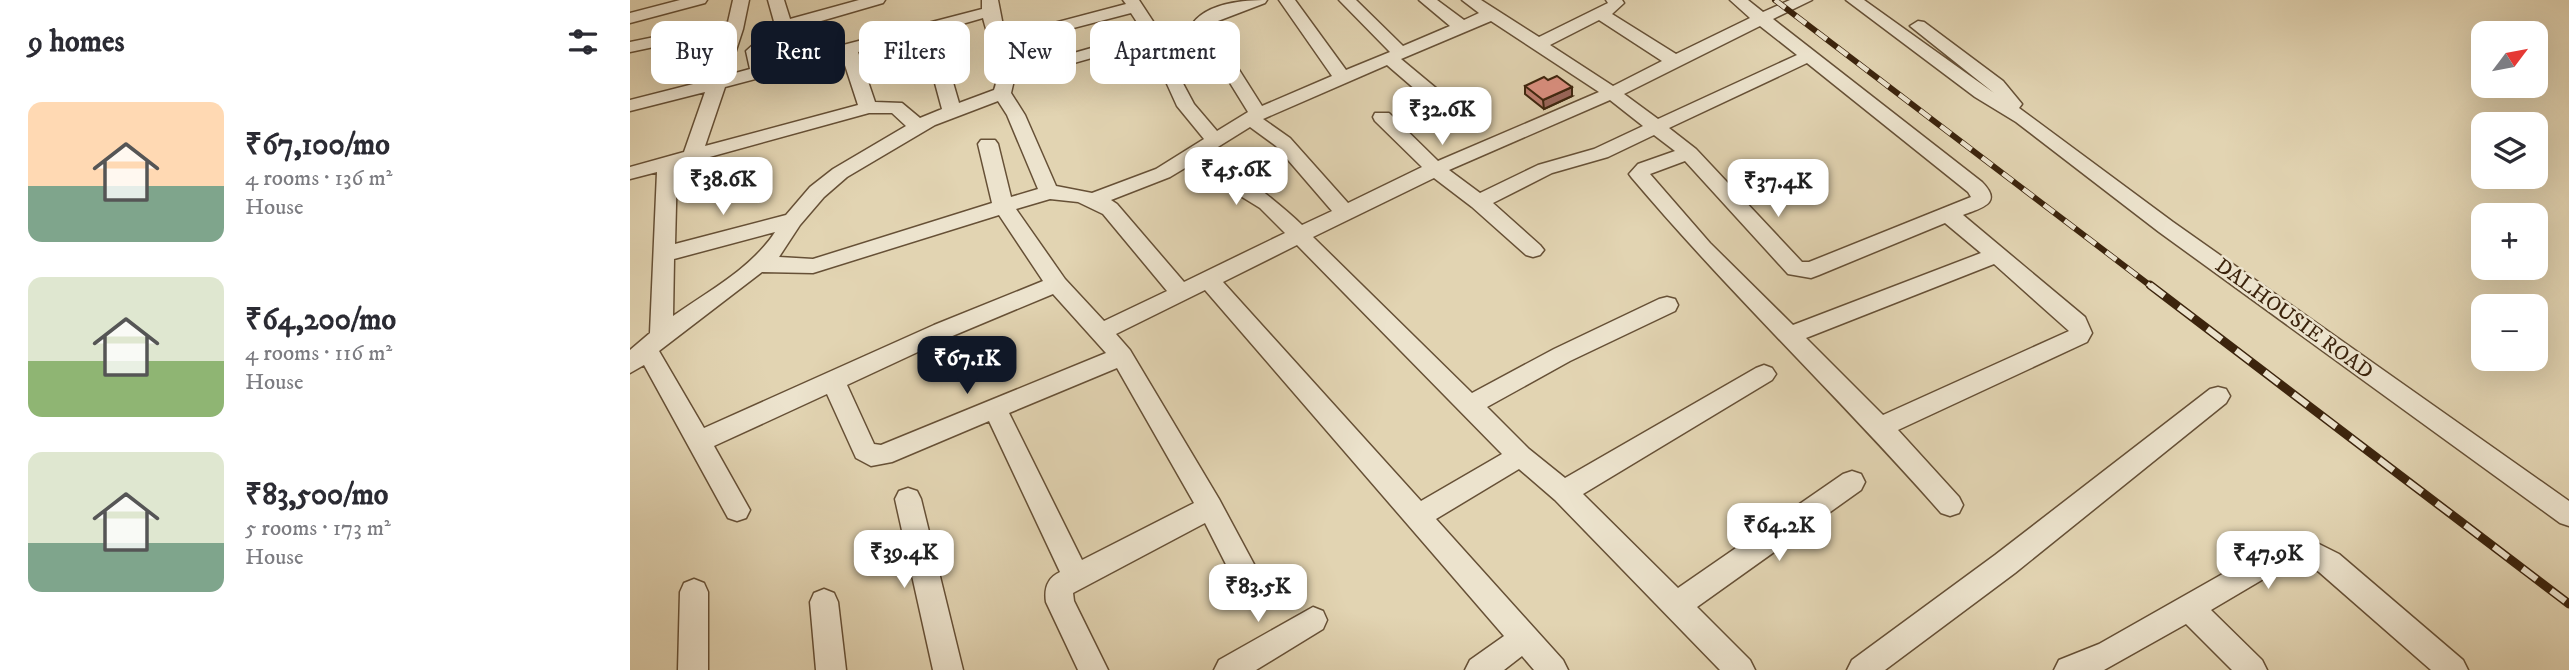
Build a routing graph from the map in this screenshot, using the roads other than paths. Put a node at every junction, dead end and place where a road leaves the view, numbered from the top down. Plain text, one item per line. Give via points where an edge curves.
1 (699, 0) edge
2 (741, 0) edge
3 (776, 0) edge
4 (954, 0) edge
5 (1196, 0) edge
6 (1259, 0) edge
7 (1287, 0) edge
8 (1347, 0) edge
9 (1427, 0) edge
10 (1614, 0) edge
11 (1738, 0) edge
12 (1804, 0) edge
13 (1854, 0) edge
14 (1880, 0) edge
15 (1133, 3) edge
16 (1485, 6) edge
17 (985, 9) edge
18 (1598, 12) junction
19 (872, 14) edge
20 (1208, 17) junction
21 (630, 18) edge
22 (1762, 18) junction
23 (782, 21) edge
24 (821, 21) edge
25 (899, 21) edge
26 (951, 21) edge
27 (1072, 21) edge
28 (1145, 21) edge
29 (737, 25) edge
30 (1462, 27) junction
31 (651, 43) edge
32 (1537, 45) junction
33 (630, 47) edge
34 (848, 48) junction
35 (845, 49) edge
36 (1090, 56) edge
37 (1395, 56) junction
38 (1809, 56) junction
39 (1674, 61) junction
40 (751, 75) edge
41 (1343, 78) junction
42 (944, 84) edge
43 (1174, 84) edge
44 (715, 85) junction
45 (1004, 85) junction
46 (1612, 93) junction
47 (630, 106) edge
48 (868, 108) junction
49 (952, 112) junction
50 (1254, 117) junction
51 (1382, 117) dead end
52 (1459, 117) dead end
53 (2023, 118) junction
54 (918, 126) junction
55 (1656, 128) junction
56 (988, 144) dead end
57 (1208, 144) junction
58 (1689, 153) junction
59 (692, 157) junction
60 (667, 164) junction
61 (1435, 169) junction
62 (630, 174) edge
63 (1049, 192) junction
64 (1095, 199) junction
65 (1479, 202) junction
66 (1003, 206) junction
67 (1345, 212) junction
68 (1948, 214) junction
69 (793, 220) junction
70 (1299, 234) junction
71 (1533, 250) dead end
72 (664, 254) junction
73 (1996, 255) junction
74 (758, 264) junction
75 (1208, 279) junction
76 (1057, 284) junction
77 (1181, 293) junction
78 (1667, 305) dead end
79 (1103, 331) junction
80 (1788, 336) junction
81 (646, 350) edge
82 (1122, 356) junction
83 (1764, 374) dead end
84 (833, 381) junction
85 (2218, 396) dead end
86 (1470, 405) junction
87 (995, 408) junction
88 (1880, 427) junction
89 (700, 441) junction
90 (1520, 456) junction
91 (1852, 482) dead end
92 (1564, 492) junction
93 (908, 499) dead end
94 (1950, 505) dead end
95 (1210, 507) junction
96 (737, 510) dead end
97 (2569, 515) edge
98 (1417, 517) junction
99 (1076, 577) junction
100 (1249, 581) dead end
101 (694, 592) dead end
102 (824, 601) dead end
103 (1677, 605) junction
104 (2189, 608) junction
105 (1313, 620) dead end
106 (1523, 639) junction
107 (693, 670) edge
108 (831, 670) edge
109 (948, 670) edge
110 (1093, 670) edge
111 (1229, 670) edge
112 (1480, 670) edge
113 (1553, 670) edge
114 (1740, 670) edge
115 (1862, 670) edge
116 (2069, 670) edge
117 (2252, 670) edge
118 (2454, 670) edge

1 - 21 street
2 - 29 street
3 - 23 street
4 - 17 street
5 - 20 street
6 - 20 street
7 - 41 street
8 - 37 street
9 - 30 street
10 - 18 street via 1616,4
11 - 22 street
12 - 22 street
13 - 53 street, DALHOUSIE ROAD via 1981,93
14 - 53 street, DALHOUSIE ROAD via 1997,85
15 - 27 street
15 - 28 street
16 - 30 street
16 - 32 street
17 - 26 street
18 - 32 street
18 - 39 street
19 - 24 street
19 - 25 street
19 - 34 street
20 - 50 street via 1201,23
22 - 38 street
22 - 39 street
30 - 37 street
31 - 33 street
32 - 46 street
34 - 35 street
34 - 48 street
36 - 45 street
37 - 41 street
37 - 52 street
38 - 55 street
38 - 68 street via 1980,192 1981,200
39 - 46 street
40 - 44 street
41 - 50 street
42 - 49 street
43 - 57 street
44 - 47 street
44 - 59 street
45 - 49 street
45 - 63 street
46 - 55 street
46 - 61 street
48 - 54 street via 895,107
48 - 59 street
49 - 54 street
50 - 57 street
50 - 67 street via 1283,142
51 - 61 street
53 - 97 street, DALHOUSIE ROAD via 2166,227
54 - 69 street via 828,182
55 - 58 street
55 - 65 street via 1601,153 1545,169
56 - 66 street
57 - 64 street via 1163,173
57 - 70 street via 1241,187
58 - 68 street via 1800,270 1811,270
58 - 80 street via 1639,174
59 - 60 street
60 - 62 street
60 - 72 street
61 - 65 street
61 - 67 street
63 - 64 street
63 - 66 street
64 - 77 street via 1110,209
65 - 71 street
66 - 74 street via 813,266
66 - 76 street
67 - 70 street
68 - 73 street
69 - 72 street
69 - 74 street via 774,250
70 - 75 street
70 - 86 street
72 - 81 street
73 - 80 street
73 - 88 street via 2077,323 2081,333
74 - 81 street
75 - 77 street
75 - 98 street
76 - 79 street
76 - 84 street
77 - 79 street
78 - 86 street
79 - 82 street
80 - 88 street
81 - 89 street
82 - 87 street
82 - 95 street
83 - 92 street
84 - 87 street via 865,451 872,456
84 - 89 street
85 - 115 street
86 - 90 street
87 - 99 street
88 - 94 street
89 - 96 street
90 - 92 street
90 - 98 street
91 - 103 street
92 - 103 street
93 - 109 street
95 - 99 street
95 - 100 street
98 - 106 street
99 - 110 street via 1058,591 1060,602
101 - 107 street
102 - 108 street
103 - 114 street
104 - 116 street via 2109,654
104 - 117 street
104 - 118 street via 2289,550 2307,551 2329,563
105 - 111 street
106 - 112 street
106 - 113 street

